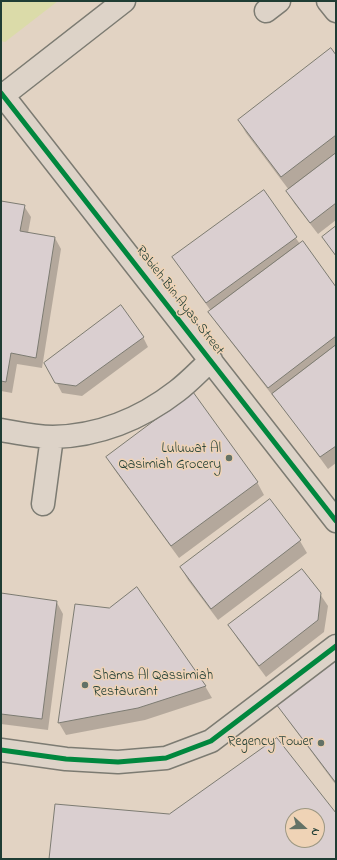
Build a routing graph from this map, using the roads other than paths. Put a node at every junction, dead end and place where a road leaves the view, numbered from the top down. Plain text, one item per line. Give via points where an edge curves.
1 (124, 1) edge
2 (328, 1) edge
3 (336, 11) edge
4 (2, 95) edge
5 (211, 360) junction
6 (1, 430) edge
7 (52, 437) junction
8 (43, 504) dead end
9 (336, 521) edge
10 (336, 646) edge
11 (1, 750) edge

1 - 4 street
2 - 3 street
4 - 5 street, Rabieh Bin Ayas Street
5 - 7 street via 177,391 148,411 117,425 83,434
5 - 9 street, Rabieh Bin Ayas Street
6 - 7 street
7 - 8 street
10 - 11 street via 211,741 166,758 118,762 66,759

